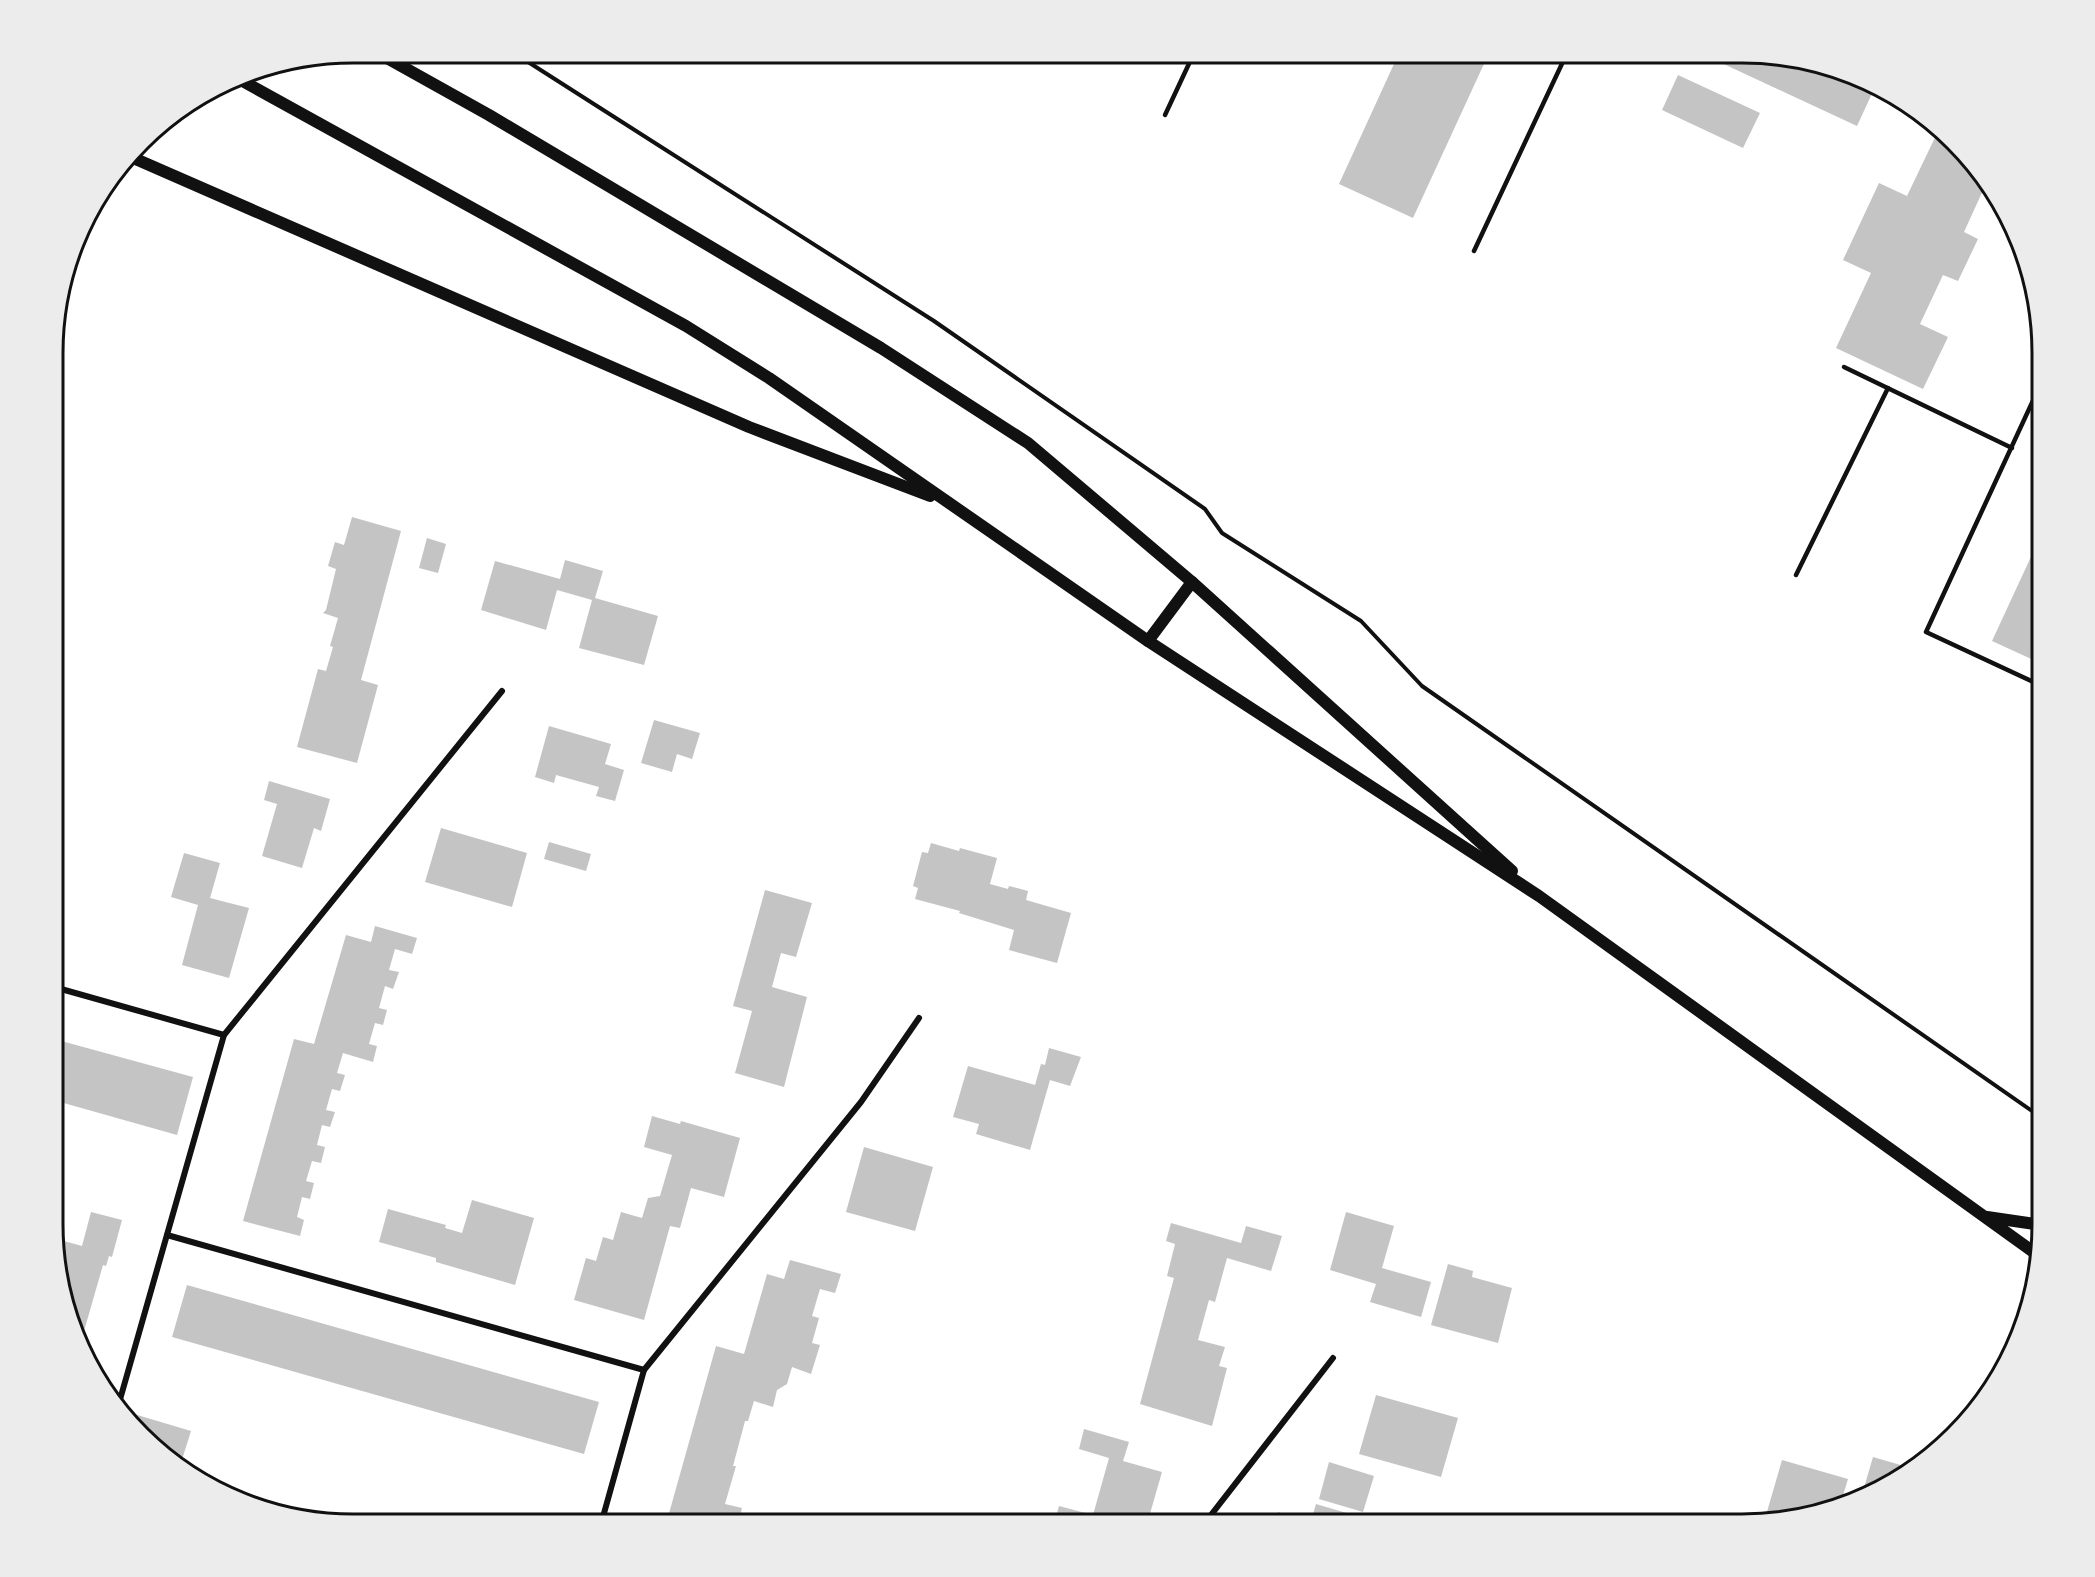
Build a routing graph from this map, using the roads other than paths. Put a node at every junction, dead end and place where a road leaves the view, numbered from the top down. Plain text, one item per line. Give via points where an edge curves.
1 (397, 63) edge
2 (1189, 63) edge
3 (1562, 63) edge
4 (248, 83) edge
5 (1165, 115) dead end
6 (137, 160) edge
7 (1474, 251) dead end
8 (1844, 368) dead end
9 (1888, 388) junction
10 (2032, 403) edge
11 (2012, 448) junction
12 (950, 503) junction
13 (1796, 575) dead end
14 (1192, 582) junction
15 (1148, 641) junction
16 (2032, 681) edge
17 (502, 691) dead end
18 (1539, 896) junction
19 (63, 990) edge
20 (919, 1018) dead end
21 (224, 1035) junction
22 (1986, 1217) junction
23 (2032, 1224) edge
24 (167, 1235) junction
25 (2031, 1250) edge
26 (1333, 1358) dead end
27 (644, 1370) junction
28 (121, 1397) edge
29 (604, 1514) edge
30 (1212, 1514) edge

1 - 14 main road via 881,348 1018,437
2 - 5 lane
3 - 7 lane
4 - 12 main road via 686,326 769,378
6 - 12 main road via 748,427
8 - 9 lane
9 - 11 lane
9 - 13 lane
10 - 11 lane
11 - 16 lane via 1926,632
12 - 15 main road
14 - 15 main road
14 - 18 main road
15 - 18 main road
17 - 21 street
18 - 22 main road
19 - 21 street
20 - 27 street via 861,1102
21 - 24 street
22 - 23 main road
22 - 25 main road
24 - 27 street
24 - 28 street
26 - 30 street
27 - 29 street

